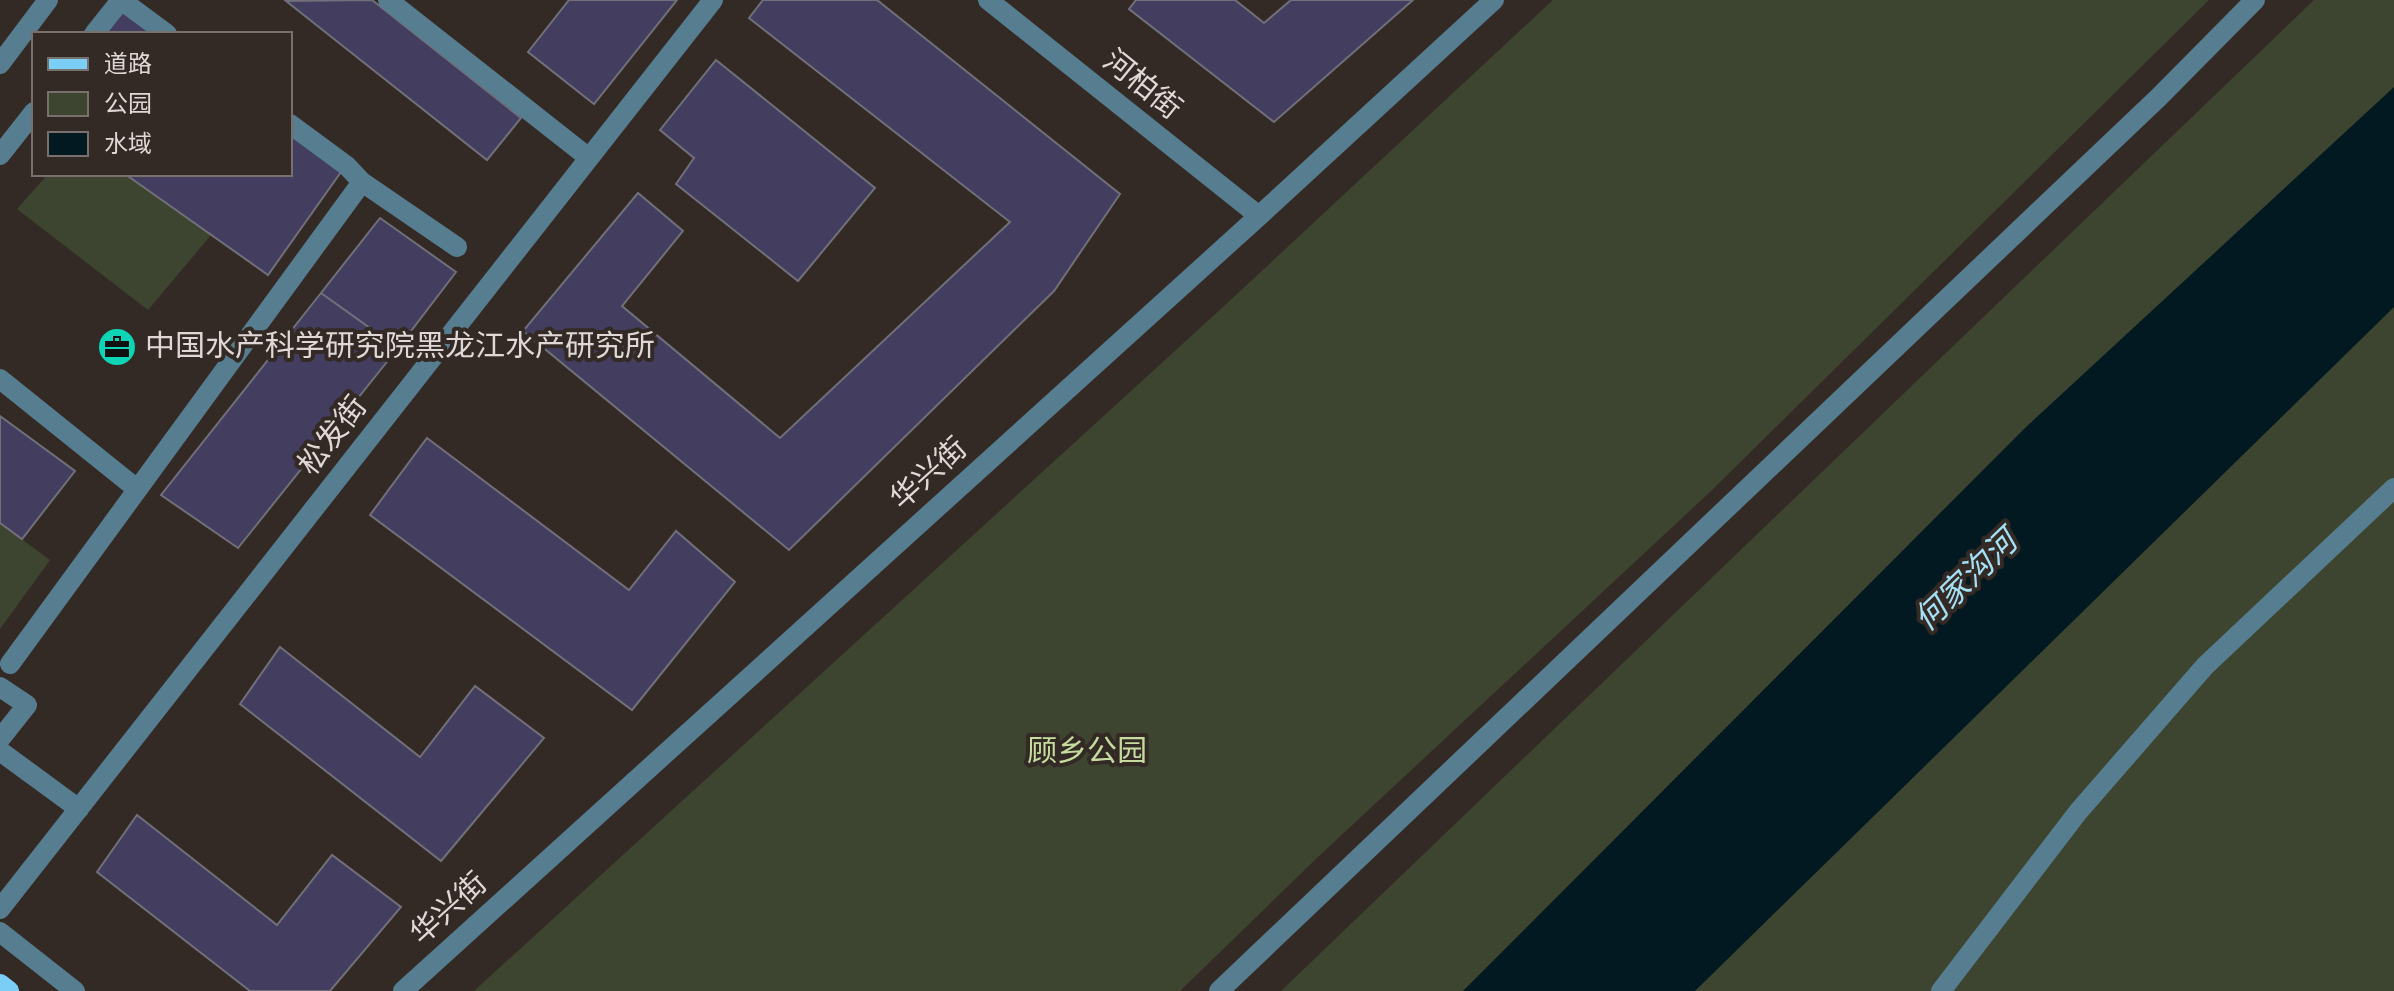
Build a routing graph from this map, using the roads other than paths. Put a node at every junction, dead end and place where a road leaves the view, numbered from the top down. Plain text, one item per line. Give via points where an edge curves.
1 (48, 0) edge
2 (121, 0) edge
3 (388, 0) edge
4 (713, 0) edge
5 (988, 0) edge
6 (1494, 0) edge
7 (2255, 0) edge
8 (96, 32) edge
9 (164, 32) edge
10 (0, 64) edge
11 (32, 115) edge
12 (292, 125) edge
13 (0, 155) edge
14 (589, 158) junction
15 (362, 182) junction
16 (1259, 216) junction
17 (457, 247) dead end
18 (0, 379) edge
19 (2394, 488) edge
20 (137, 489) junction
21 (10, 664) dead end
22 (0, 687) edge
23 (0, 739) edge
24 (0, 751) edge
25 (79, 809) junction
26 (0, 909) edge
27 (0, 932) edge
28 (0, 984) edge
29 (9, 991) edge
30 (75, 991) edge
31 (403, 991) edge
32 (1219, 991) edge
33 (1941, 991) edge

1 - 10 street
2 - 8 street
2 - 9 street
3 - 14 street
4 - 14 street, 松发街
5 - 16 street, 河柏街
6 - 16 street, 华兴街
7 - 32 street
11 - 13 street
12 - 15 street
14 - 25 street, 松发街
15 - 17 street
15 - 20 street
16 - 31 street, 华兴街
18 - 20 street
19 - 33 street via 2205,666 2078,812
20 - 21 street
22 - 23 street via 27,705
24 - 25 street
25 - 26 street, 松发街
27 - 30 street
28 - 29 main road

